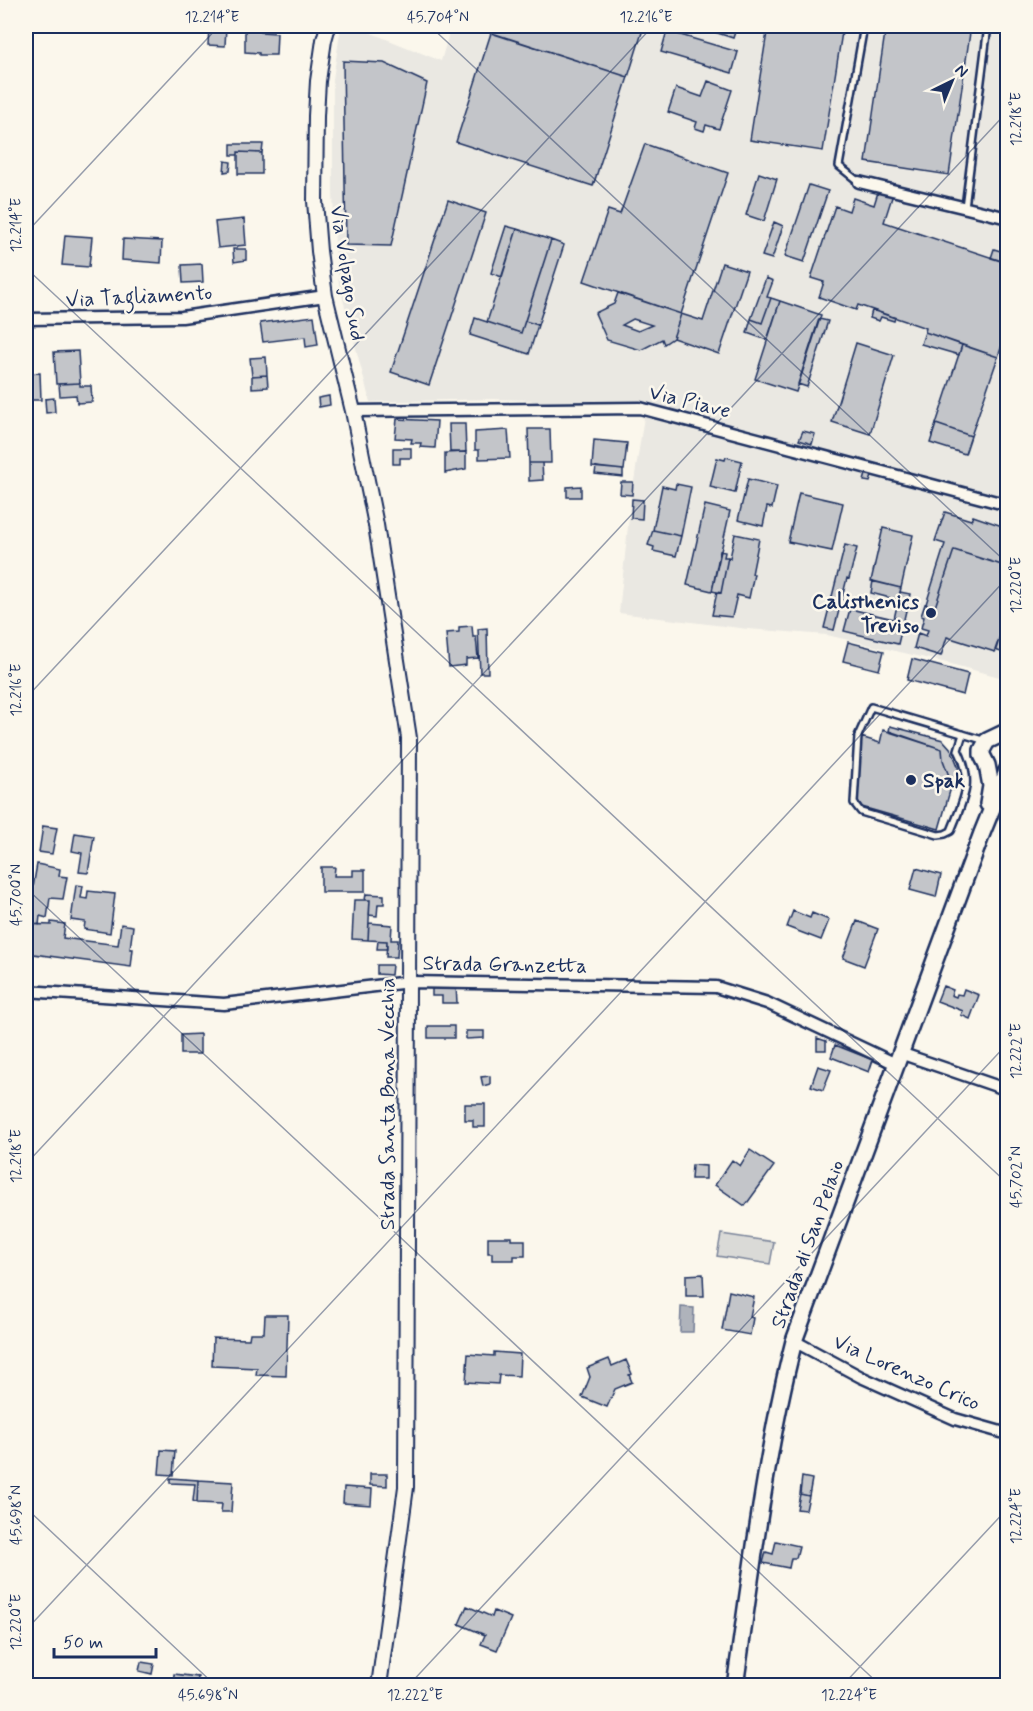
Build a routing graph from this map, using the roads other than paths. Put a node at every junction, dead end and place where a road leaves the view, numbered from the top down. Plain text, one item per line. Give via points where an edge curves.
1 (328, 26) edge
2 (864, 26) edge
3 (988, 26) edge
4 (859, 182) joint
5 (964, 207) junction
6 (1008, 218) edge
7 (326, 296) junction
8 (26, 319) edge
9 (353, 411) junction
10 (1008, 505) edge
11 (376, 525) joint
12 (1008, 731) edge
13 (963, 734) junction
14 (987, 741) junction
15 (999, 770) edge
16 (409, 982) junction
17 (26, 991) edge
18 (898, 1059) junction
19 (1008, 1090) edge
20 (794, 1341) junction
21 (1008, 1434) edge
22 (379, 1686) edge
23 (735, 1686) edge

1 - 7 street, Via Volpago Sud via 318,81 315,201
2 - 4 lane via 839,166
3 - 5 lane
4 - 5 street
5 - 6 street
7 - 8 street, Via Tagliamento via 182,317
7 - 9 street, Via Volpago Sud
9 - 10 street, Via Piave via 640,408
9 - 11 street, Via Volpago Sud
11 - 16 street, Strada Santa Bona Vecchia via 409,738
12 - 14 main road
13 - 13 lane via 958,750 965,765 966,790 951,831 938,834 861,812 854,803 858,735 871,707
13 - 14 lane
14 - 15 main road, Strada di San Pelaio via 982,755
15 - 18 main road, Strada di San Pelaio via 982,833
16 - 17 street, Strada Granzetta via 224,1004
16 - 18 street, Strada Granzetta via 716,987 766,1003
16 - 22 street, Strada Santa Bona Vecchia via 406,1487
18 - 19 street, Strada Granzetta
18 - 20 main road, Strada di San Pelaio
20 - 21 street, Via Lorenzo Crico via 861,1377 955,1419
20 - 23 main road, Strada di San Pelaio via 770,1452

